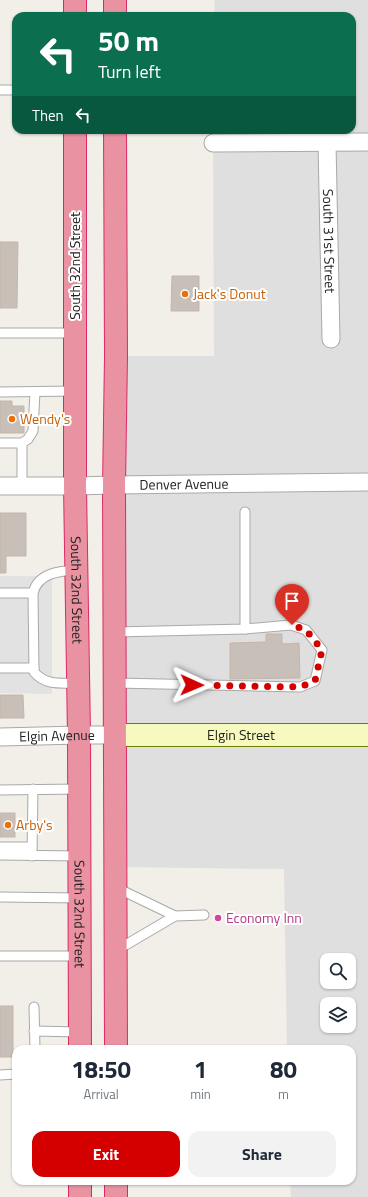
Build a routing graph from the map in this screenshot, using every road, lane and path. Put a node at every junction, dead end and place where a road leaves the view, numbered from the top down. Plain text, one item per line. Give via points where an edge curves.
1 (75, 0) edge
2 (115, 0) edge
3 (75, 12) edge
4 (115, 12) edge
5 (0, 90) edge
6 (12, 90) edge
7 (75, 134) edge
8 (115, 134) edge
9 (213, 142) dead end
10 (368, 142) edge
11 (327, 143) junction
12 (0, 332) edge
13 (75, 332) junction
14 (331, 339) dead end
15 (75, 391) junction
16 (0, 392) edge
17 (35, 392) junction
18 (0, 443) edge
19 (22, 443) junction
20 (368, 482) edge
21 (114, 484) junction
22 (0, 486) edge
23 (22, 486) junction
24 (75, 486) junction
25 (245, 512) dead end
26 (76, 570) junction
27 (33, 593) junction
28 (0, 594) edge
29 (245, 629) junction
30 (115, 632) junction
31 (0, 668) edge
32 (34, 668) junction
33 (78, 683) junction
34 (115, 683) junction
35 (79, 735) junction
36 (368, 735) edge
37 (115, 736) junction
38 (0, 737) edge
39 (33, 789) junction
40 (79, 789) junction
41 (0, 790) edge
42 (0, 847) edge
43 (32, 851) junction
44 (0, 855) edge
45 (79, 856) junction
46 (116, 887) junction
47 (0, 897) edge
48 (79, 898) junction
49 (204, 915) dead end
50 (175, 916) junction
51 (116, 950) junction
52 (0, 956) edge
53 (79, 956) junction
54 (34, 1006) dead end
55 (34, 1031) junction
56 (80, 1040) edge
57 (35, 1045) edge
58 (116, 1045) edge
59 (12, 1074) edge
60 (0, 1075) edge
61 (80, 1185) edge
62 (116, 1185) edge
63 (80, 1197) edge
64 (116, 1197) edge

1 - 3 highway
2 - 4 highway
5 - 6 lane
7 - 13 highway, South 32nd Street
8 - 21 highway
9 - 11 street
10 - 11 street
11 - 14 street, South 31st Street
12 - 13 lane
13 - 15 highway, South 32nd Street
15 - 17 lane
15 - 24 highway, South 32nd Street
16 - 17 lane
17 - 19 lane via 33,431
18 - 19 lane
19 - 23 lane
20 - 21 street, Denver Avenue
21 - 24 street, Denver Avenue
21 - 30 highway
22 - 23 street, Denver Avenue
23 - 24 street, Denver Avenue
24 - 26 highway, South 32nd Street
25 - 29 lane
26 - 27 lane via 50,574 34,586
26 - 33 highway, South 32nd Street
27 - 28 lane
27 - 32 lane
29 - 30 lane
29 - 34 lane via 292,625 306,630 322,650 315,681 300,687
30 - 34 highway
31 - 32 lane
32 - 33 lane via 34,672 44,681
33 - 35 highway, South 32nd Street
34 - 37 highway
35 - 37 street, Elgin Avenue
35 - 38 street, Elgin Avenue
35 - 40 highway, South 32nd Street
36 - 37 street, Elgin Street
37 - 46 highway
39 - 40 lane
39 - 41 lane
39 - 43 lane
40 - 45 highway, South 32nd Street
42 - 43 lane
43 - 44 lane
43 - 45 lane
45 - 48 highway, South 32nd Street
46 - 50 lane
46 - 51 highway
47 - 48 lane
48 - 53 highway, South 32nd Street
49 - 50 lane
50 - 51 lane
51 - 58 highway
52 - 53 lane
53 - 56 highway, South 32nd Street
54 - 55 lane
55 - 56 lane
55 - 57 lane
59 - 60 lane
61 - 63 highway
62 - 64 highway

